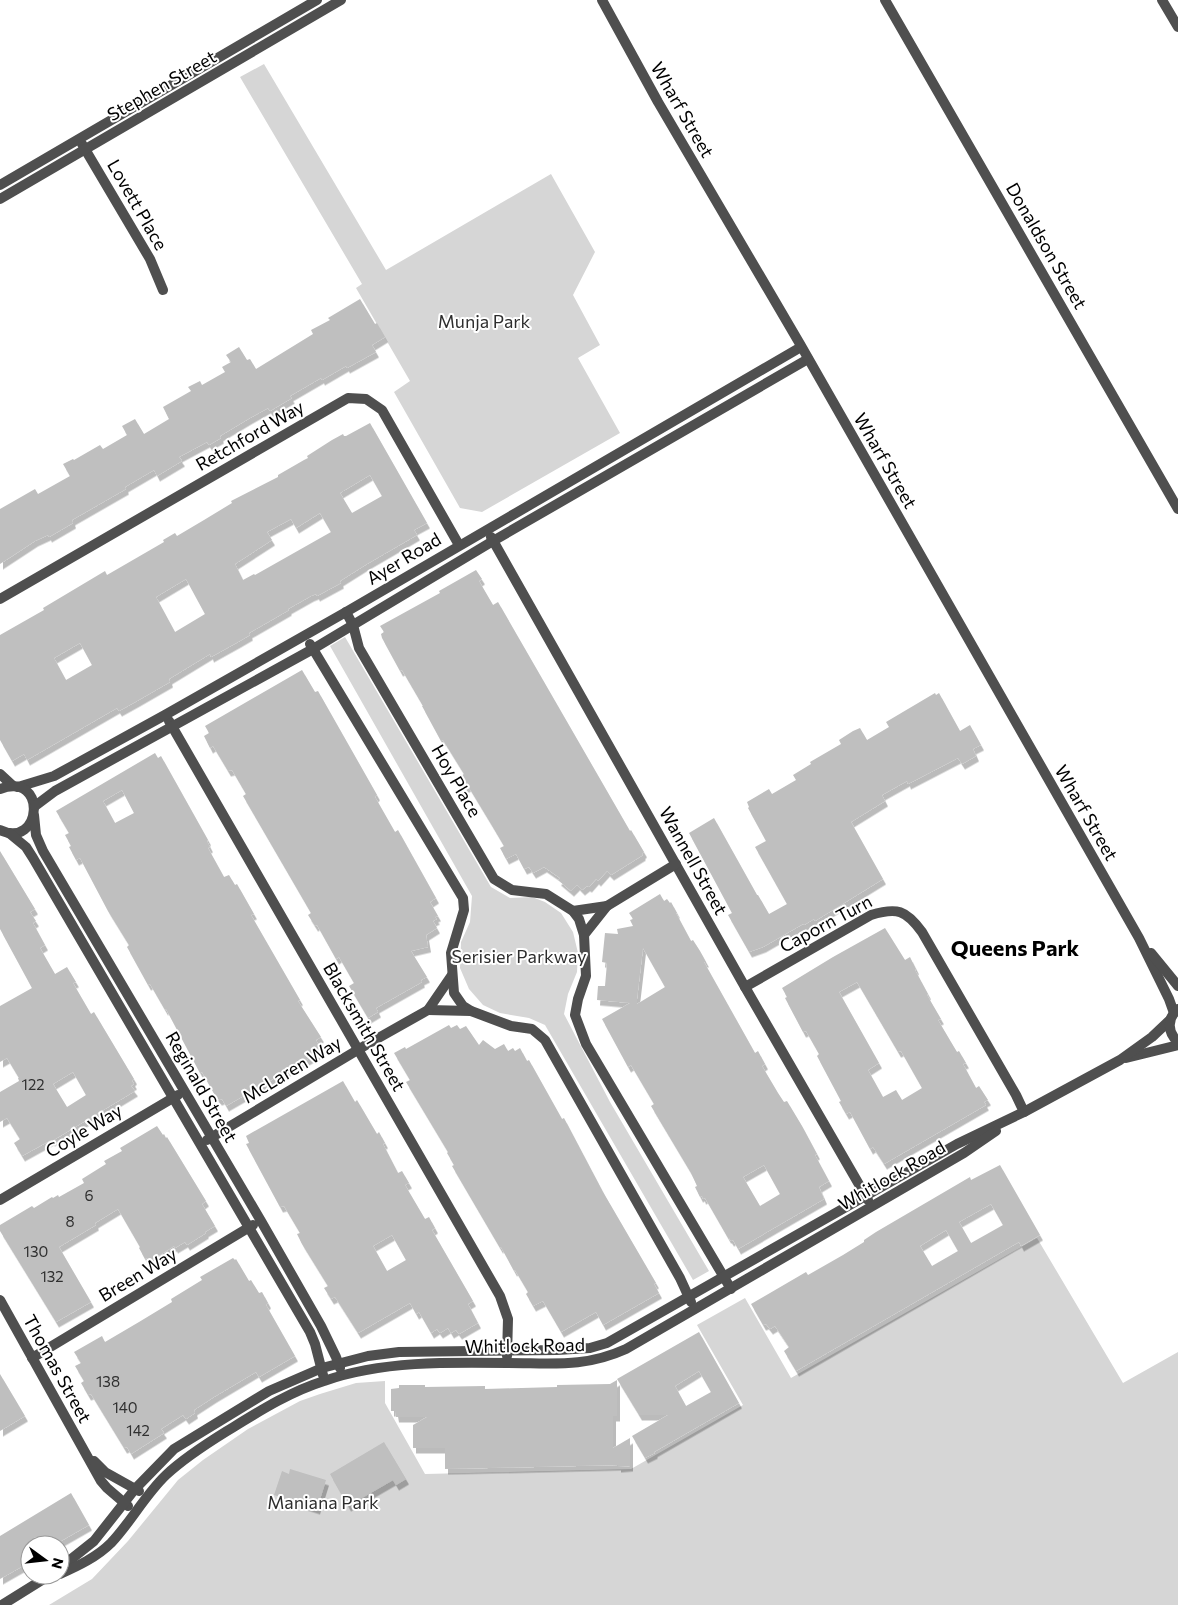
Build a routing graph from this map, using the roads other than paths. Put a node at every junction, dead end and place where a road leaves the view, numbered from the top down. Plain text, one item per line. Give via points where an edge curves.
1 (317, 0) edge
2 (341, 0) edge
3 (602, 0) edge
4 (885, 0) edge
5 (1162, 0) edge
6 (1178, 26) edge
7 (80, 139) junction
8 (85, 149) junction
9 (0, 186) edge
10 (0, 199) edge
11 (162, 290) dead end
12 (801, 347) junction
13 (808, 359) junction
14 (1178, 509) edge
15 (486, 530) junction
16 (493, 541) junction
17 (459, 545) junction
18 (0, 599) edge
19 (346, 612) junction
20 (353, 625) junction
21 (305, 636) junction
22 (313, 648) junction
23 (165, 715) junction
24 (172, 727) junction
25 (0, 774) edge
26 (15, 787) junction
27 (0, 790) edge
28 (34, 811) junction
29 (3, 832) edge
30 (676, 864) junction
31 (608, 906) junction
32 (576, 915) junction
33 (584, 935) junction
34 (1139, 938) junction
35 (452, 975) junction
36 (1178, 986) edge
37 (745, 987) junction
38 (428, 1010) junction
39 (471, 1011) junction
40 (1174, 1014) edge
41 (1178, 1043) edge
42 (359, 1050) junction
43 (1120, 1060) junction
44 (185, 1090) junction
45 (173, 1098) junction
46 (1024, 1112) junction
47 (211, 1137) junction
48 (200, 1144) junction
49 (866, 1196) junction
50 (0, 1200) edge
51 (872, 1207) junction
52 (261, 1221) junction
53 (249, 1228) junction
54 (724, 1276) junction
55 (731, 1289) junction
56 (688, 1297) junction
57 (0, 1300) edge
58 (695, 1310) junction
59 (508, 1350) junction
60 (32, 1358) junction
61 (507, 1362) junction
62 (338, 1363) junction
63 (322, 1368) junction
64 (342, 1376) junction
65 (324, 1380) junction
66 (86, 1453) junction
67 (135, 1489) junction
68 (148, 1496) junction
69 (124, 1503) junction
70 (137, 1511) junction
71 (70, 1560) edge
72 (70, 1568) edge
73 (35, 1585) edge
74 (2, 1605) edge

1 - 7 street, Stephen Street
2 - 8 street, Stephen Street
3 - 12 street, Wharf Street
4 - 14 street, Donaldson Street
5 - 6 street
7 - 8 street, Lovett Place
7 - 9 street, Stephen Street
8 - 10 street, Stephen Street
8 - 11 street, Lovett Place via 150,259
12 - 13 street, Wharf Street
12 - 15 street, Ayer Road
13 - 16 street, Ayer Road
13 - 34 street, Wharf Street
15 - 16 street, Wannell Street
15 - 17 street, Ayer Road
16 - 20 street, Ayer Road
16 - 30 street, Wannell Street
17 - 18 street, Retchford Way via 382,410 366,399 348,398
17 - 19 street, Ayer Road
19 - 20 street, Hoy Place
19 - 21 street, Ayer Road
20 - 22 street, Ayer Road
20 - 32 street, Hoy Place via 359,648 494,879 512,890 546,894
21 - 22 street
21 - 23 street, Ayer Road
22 - 24 street, Ayer Road
22 - 35 street via 463,898 464,910 450,953
23 - 24 street, Blacksmith Street
23 - 26 street, Ayer Road via 54,776
24 - 28 street, Ayer Road via 55,791
24 - 42 street, Blacksmith Street
25 - 26 street
26 - 27 street, Ayer Road
26 - 28 street via 29,794
28 - 29 street, Ayer Road via 28,827 16,833
28 - 44 street, Reginald Street via 36,835 43,851
29 - 45 street, Reginald Street via 26,847
30 - 31 street
30 - 37 street, Wannell Street
31 - 32 street
31 - 33 street
32 - 33 street
33 - 54 street via 586,976 575,1016 586,1044
34 - 36 street, Wharf Street
34 - 40 street, Wharf Street
35 - 38 street, McLaren Way
35 - 39 street via 454,993
37 - 46 street, Caporn Turn via 871,915 900,911 922,932
37 - 49 street, Wannell Street
38 - 39 street
38 - 42 street, McLaren Way
39 - 56 street via 510,1026 532,1028 546,1040
40 - 41 street, Wharf Street via 1172,1035
40 - 43 street, Whitlock Road via 1152,1038
41 - 43 street, Whitlock Road
42 - 47 street, McLaren Way
42 - 59 street, Blacksmith Street via 500,1296 508,1319
43 - 46 street, Whitlock Road
44 - 45 street, Coyle Way
44 - 47 street, Reginald Street
45 - 48 street, Reginald Street
45 - 50 street, Coyle Way
46 - 49 street, Whitlock Road via 957,1144
46 - 51 street, Whitlock Road via 964,1153
47 - 48 street, McLaren Way
47 - 52 street, Reginald Street
48 - 53 street, Reginald Street
49 - 51 street, Wannell Street
49 - 54 street, Whitlock Road
51 - 55 street, Whitlock Road
52 - 53 street, Breen Way
52 - 62 street, Reginald Street via 321,1326
53 - 60 street, Breen Way
53 - 63 street, Reginald Street via 310,1332
54 - 55 street
54 - 56 street, Whitlock Road
55 - 58 street, Whitlock Road
56 - 58 street
56 - 59 street, Whitlock Road via 607,1343 590,1348
57 - 60 street, Thomas Street
58 - 61 street, Whitlock Road via 626,1349 596,1360 558,1364
59 - 61 street, Blacksmith Street
59 - 62 street, Whitlock Road via 399,1352
60 - 66 street, Thomas Street
61 - 64 street, Whitlock Road via 400,1365
62 - 63 street, Whitlock Road
62 - 64 street, Reginald Street
63 - 65 street, Reginald Street
63 - 67 street, Whitlock Road via 269,1391 174,1449
64 - 65 street, Whitlock Road
65 - 68 street, Whitlock Road via 273,1403 194,1452
66 - 67 street, Thomas Street via 105,1472
66 - 69 street, Thomas Street via 101,1480
67 - 68 street, Thomas Street
67 - 69 street, Whitlock Road
68 - 70 street, Whitlock Road
69 - 70 street, Thomas Street
69 - 71 street, Whitlock Road via 94,1541
70 - 72 street, Whitlock Road via 111,1543 95,1556
73 - 74 street, Whitlock Road

